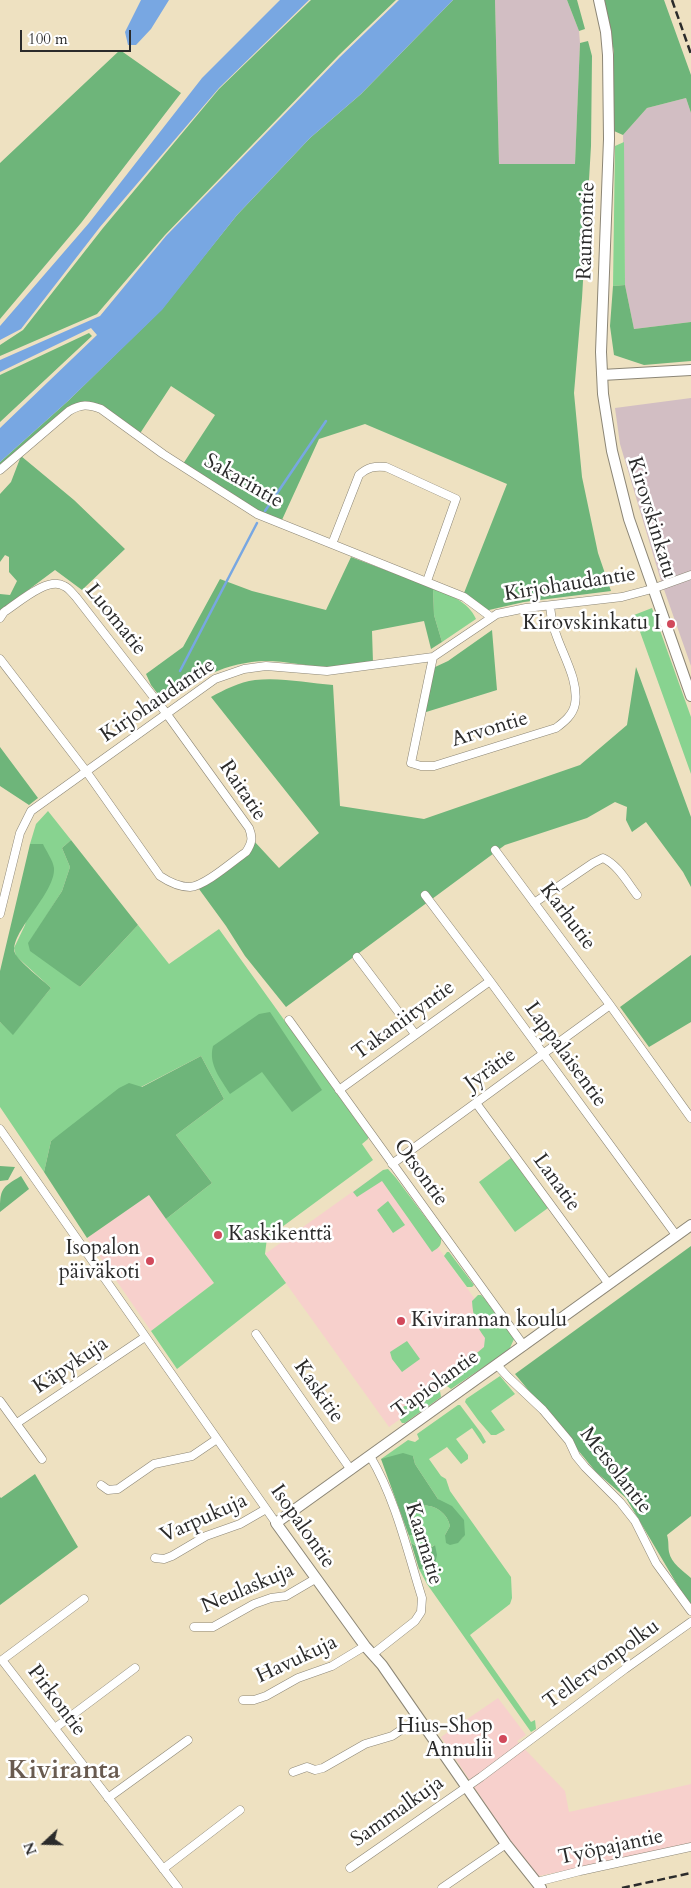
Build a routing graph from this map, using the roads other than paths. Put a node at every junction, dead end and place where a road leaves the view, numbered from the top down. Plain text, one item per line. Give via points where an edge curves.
1 (599, 0) edge
2 (691, 370) edge
3 (602, 375) junction
4 (0, 470) edge
5 (332, 544) junction
6 (691, 575) edge
7 (427, 581) junction
8 (652, 589) junction
9 (550, 606) junction
10 (491, 617) junction
11 (0, 618) edge
12 (433, 657) junction
13 (0, 659) edge
14 (691, 696) edge
15 (166, 713) junction
16 (86, 771) junction
17 (495, 850) dead end
18 (0, 878) edge
19 (9, 880) junction
20 (637, 894) dead end
21 (425, 895) dead end
22 (534, 903) junction
23 (0, 914) edge
24 (357, 957) dead end
25 (490, 980) junction
26 (610, 1005) junction
27 (289, 1020) dead end
28 (415, 1034) junction
29 (542, 1055) junction
30 (340, 1090) junction
31 (476, 1103) junction
32 (691, 1118) edge
33 (0, 1129) edge
34 (392, 1164) junction
35 (691, 1225) edge
36 (676, 1235) junction
37 (608, 1283) junction
38 (256, 1334) dead end
39 (144, 1337) junction
40 (524, 1346) junction
41 (497, 1365) junction
42 (0, 1401) edge
43 (17, 1423) junction
44 (217, 1439) junction
45 (370, 1456) junction
46 (42, 1459) dead end
47 (351, 1470) junction
48 (101, 1485) dead end
49 (266, 1509) junction
50 (276, 1523) junction
51 (155, 1558) dead end
52 (315, 1578) junction
53 (84, 1599) dead end
54 (691, 1610) edge
55 (691, 1622) edge
56 (194, 1627) dead end
57 (365, 1646) junction
58 (373, 1654) junction
59 (135, 1668) dead end
60 (243, 1700) dead end
61 (419, 1718) junction
62 (55, 1728) junction
63 (188, 1740) dead end
64 (293, 1772) dead end
65 (467, 1786) junction
66 (108, 1798) junction
67 (240, 1810) dead end
68 (506, 1844) junction
69 (691, 1847) edge
70 (350, 1868) dead end
71 (163, 1869) junction
72 (539, 1885) edge
73 (178, 1888) edge
74 (442, 1888) edge

1 - 3 street, Raumontie via 608,55 609,139
2 - 3 street
3 - 8 street, Kirovskinkatu via 607,427 622,499
4 - 5 street, Sakarintie via 69,411 90,405 101,409 163,454 257,514
5 - 7 street, Sakarintie
5 - 7 street via 359,475 366,468 386,467 456,499
6 - 8 street, Kirjohaudantie
7 - 10 street, Sakarintie via 464,597
8 - 9 street, Kirjohaudantie via 606,600
8 - 14 street, Kirovskinkatu
9 - 10 street, Kirjohaudantie via 511,610
9 - 12 street, Arvontie via 575,694 571,713 556,728 434,766 411,763
10 - 12 street, Kirjohaudantie
11 - 15 street, Luomatie via 45,585 54,582 64,586
12 - 15 street, Kirjohaudantie via 327,671 266,666 244,669 215,679
13 - 16 street
15 - 16 street, Kirjohaudantie
15 - 16 street, Raitatie via 249,828 253,836 246,852 202,883 191,887 170,882 160,876
16 - 19 street, Kirjohaudantie via 30,811 20,833
17 - 22 street, Karhutie
18 - 19 street
19 - 23 street, Kirjohaudantie
20 - 22 street via 618,869 603,858
21 - 25 street, Lappalaisentie
22 - 26 street, Karhutie
24 - 28 street
25 - 28 street, Takaniityntie
25 - 29 street, Lappalaisentie
26 - 29 street, Jyrätie
26 - 32 street, Karhutie
27 - 30 street, Otsontie
28 - 30 street, Takaniityntie
29 - 31 street, Jyrätie
29 - 36 street, Lappalaisentie
30 - 34 street, Otsontie
31 - 34 street, Jyrätie
31 - 37 street, Lanatie
33 - 39 street, Isopalontie
34 - 40 street, Otsontie
35 - 36 street, Tapiolantie
36 - 37 street, Tapiolantie
37 - 40 street, Tapiolantie
38 - 47 street, Kaskitie
39 - 43 street, Käpykuja
39 - 44 street, Isopalontie
40 - 41 street, Tapiolantie
41 - 45 street, Tapiolantie
41 - 54 street, Metsolantie via 543,1410 569,1441 585,1468 620,1502 635,1521 656,1563
42 - 43 street
43 - 46 street
44 - 48 street via 192,1456 154,1464 118,1489 108,1490
44 - 49 street, Isopalontie
45 - 47 street, Tapiolantie
45 - 58 street, Kaarnatie via 395,1509 422,1598 421,1612 414,1621
47 - 50 street, Tapiolantie
49 - 50 street, Isopalontie
49 - 51 street, Varpukuja via 240,1524 206,1536 172,1556
50 - 52 street, Isopalontie
52 - 56 street, Neulaskuja via 286,1596 254,1604 213,1627
52 - 57 street, Isopalontie
53 - 62 street, Pirkontie via 2,1660
55 - 65 street, Tellervonpolku
57 - 58 street, Isopalontie
57 - 60 street, Havukuja via 332,1666 298,1678 266,1696
58 - 61 street, Isopalontie
59 - 62 street
61 - 64 street via 392,1736 365,1744 322,1768 307,1767
61 - 65 street, Isopalontie
62 - 66 street, Pirkontie
63 - 66 street
65 - 68 street, Isopalontie
65 - 70 street, Sammalkuja
66 - 71 street, Pirkontie
67 - 71 street
68 - 72 street, Isopalontie
68 - 74 street
69 - 72 street, Työpajantie via 580,1871
71 - 73 street, Pirkontie

